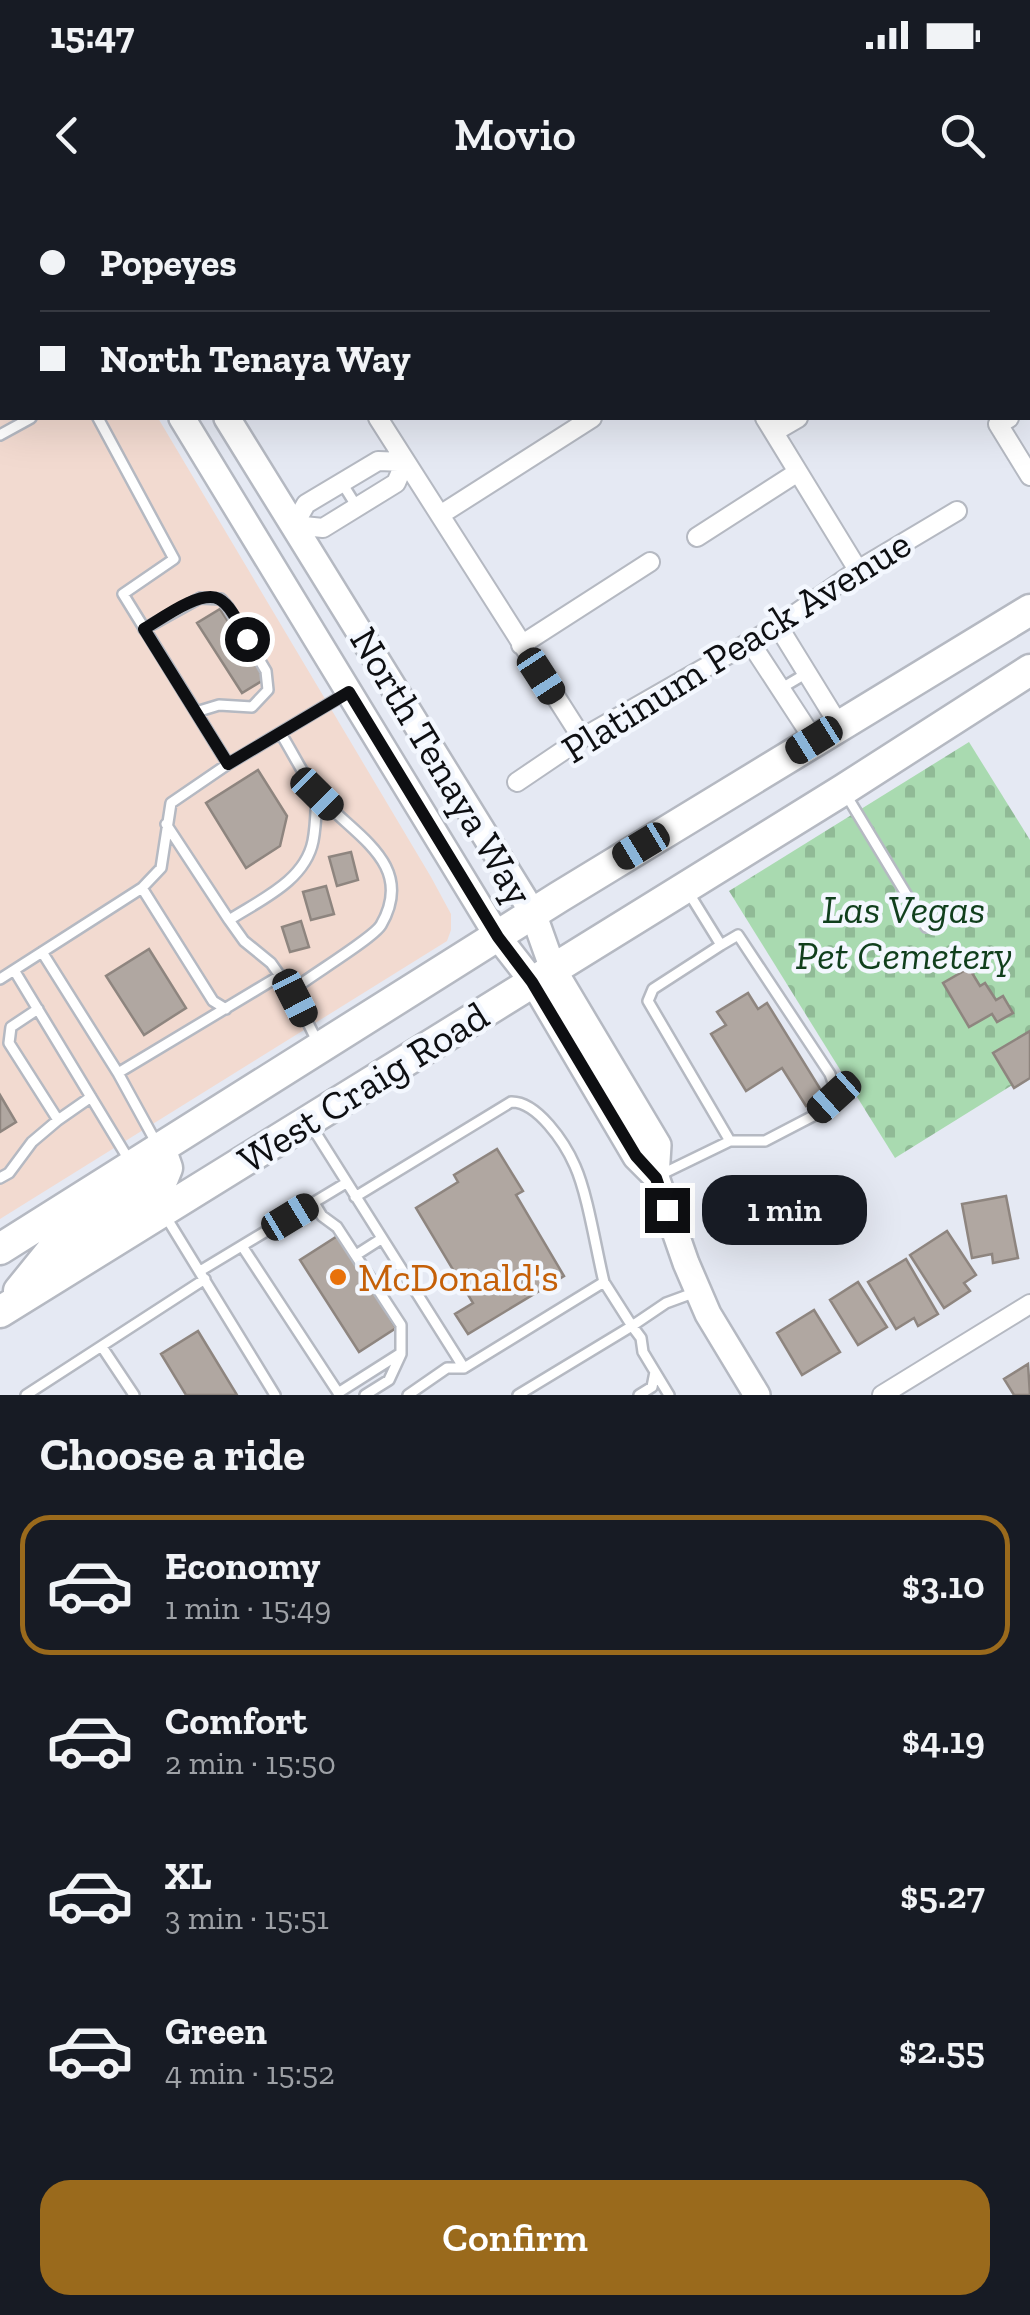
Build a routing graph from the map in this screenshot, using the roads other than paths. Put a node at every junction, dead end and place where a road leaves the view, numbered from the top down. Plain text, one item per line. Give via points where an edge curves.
1 (27, 420) edge
2 (99, 420) edge
3 (183, 420) edge
4 (229, 420) edge
5 (379, 420) edge
6 (589, 420) edge
7 (1004, 421) edge
8 (769, 425) edge
9 (0, 435) edge
10 (405, 462) junction
11 (798, 472) junction
12 (1030, 476) edge
13 (342, 483) junction
14 (357, 507) junction
15 (956, 510) dead end
16 (440, 516) junction
17 (294, 525) junction
18 (697, 537) dead end
19 (650, 562) dead end
20 (858, 570) junction
21 (1030, 610) edge
22 (778, 626) junction
23 (144, 629) junction
24 (750, 642) junction
25 (521, 645) junction
26 (1030, 670) edge
27 (807, 673) junction
28 (780, 688) junction
29 (349, 692) junction
30 (196, 712) junction
31 (827, 732) junction
32 (281, 734) junction
33 (582, 738) junction
34 (228, 764) junction
35 (517, 782) dead end
36 (843, 790) junction
37 (317, 794) junction
38 (166, 824) junction
39 (142, 888) junction
40 (685, 888) junction
41 (533, 913) junction
42 (229, 920) junction
43 (926, 927) dead end
44 (498, 937) junction
45 (721, 944) junction
46 (42, 952) junction
47 (14, 970) junction
48 (280, 976) junction
49 (543, 976) junction
50 (0, 979) edge
51 (295, 998) junction
52 (226, 1008) junction
53 (38, 1009) junction
54 (320, 1048) junction
55 (118, 1072) junction
56 (91, 1097) junction
57 (58, 1120) junction
58 (308, 1120) junction
59 (730, 1141) junction
60 (160, 1148) junction
61 (132, 1166) junction
62 (0, 1178) edge
63 (656, 1178) junction
64 (346, 1183) junction
65 (354, 1198) junction
66 (314, 1202) junction
67 (162, 1211) junction
68 (382, 1239) junction
69 (242, 1246) junction
70 (0, 1249) edge
71 (356, 1255) junction
72 (203, 1275) junction
73 (604, 1282) junction
74 (698, 1291) junction
75 (1030, 1304) edge
76 (1, 1311) edge
77 (632, 1326) junction
78 (102, 1347) junction
79 (401, 1353) junction
80 (464, 1368) junction
81 (655, 1372) junction
82 (338, 1394) edge
83 (26, 1395) edge
84 (134, 1395) edge
85 (275, 1395) edge
86 (365, 1395) edge
87 (408, 1395) edge
88 (518, 1395) edge
89 (639, 1395) edge
90 (669, 1395) edge
91 (757, 1395) edge
92 (882, 1395) edge

1 - 9 lane
2 - 23 lane via 174,559 123,594
3 - 29 main road, North Tenaya Way
4 - 17 main road, North Tenaya Way
5 - 10 street
6 - 16 street
7 - 12 street
8 - 11 street
10 - 13 street via 378,461
10 - 14 street via 396,483
10 - 16 street
11 - 18 street
11 - 20 street
13 - 14 lane
13 - 17 street via 306,504
14 - 17 street via 323,528
15 - 20 street, Platinum Peack Avenue
16 - 25 street
17 - 41 main road, North Tenaya Way
19 - 25 street
20 - 22 street, Platinum Peack Avenue
21 - 31 main road, West Craig Road
22 - 24 street, Platinum Peack Avenue
22 - 27 street
23 - 30 lane
23 - 30 lane via 200,598 221,599 228,607 266,671 268,690 252,706 219,704
24 - 28 street
24 - 33 street, Platinum Peack Avenue
25 - 33 street
26 - 36 main road, West Craig Road
27 - 28 lane
27 - 31 street
28 - 31 street
29 - 32 lane
29 - 44 main road, North Tenaya Way
30 - 34 lane
31 - 41 main road, West Craig Road
32 - 34 lane
32 - 37 lane
33 - 35 street, Platinum Peack Avenue
34 - 38 lane via 171,803
36 - 40 main road, West Craig Road
36 - 43 lane
37 - 42 lane via 304,866
37 - 51 lane via 374,846 388,870 390,898 380,928 301,984
38 - 39 lane via 161,868
38 - 42 lane
39 - 46 lane
39 - 52 lane via 213,1001
40 - 45 lane
40 - 49 main road, West Craig Road
41 - 44 main road, West Craig Road
41 - 49 main road, North Tenaya Way
42 - 48 lane
44 - 49 main road, North Tenaya Way
44 - 54 main road, West Craig Road
45 - 59 lane via 653,989 648,1001
45 - 59 lane via 738,935 835,1088 815,1114 765,1141
46 - 47 lane
46 - 55 lane
47 - 50 lane
47 - 53 lane
48 - 51 lane
48 - 52 lane
49 - 58 main road, West Craig Road
49 - 63 main road, North Tenaya Way via 636,1156
51 - 54 lane
52 - 55 lane
53 - 56 lane
53 - 57 lane via 11,1027 9,1044
54 - 60 main road, West Craig Road
55 - 60 lane
56 - 57 lane
56 - 61 lane
57 - 62 lane
58 - 64 lane
58 - 67 main road, West Craig Road
59 - 63 lane
60 - 61 main road, West Craig Road
60 - 76 main road via 164,1178 53,1249
61 - 70 main road, West Craig Road
63 - 74 main road, North Tenaya Way
64 - 65 lane
64 - 66 lane
65 - 68 lane
65 - 73 lane via 511,1102 522,1102 536,1109 575,1165
66 - 69 lane
66 - 71 lane
67 - 72 lane
67 - 76 main road, West Craig Road
68 - 71 lane
68 - 80 lane
69 - 72 lane
69 - 82 lane
71 - 79 lane via 401,1325
72 - 78 lane
72 - 85 lane
73 - 77 lane
73 - 80 lane
74 - 77 lane
74 - 91 main road, North Tenaya Way
75 - 92 street
77 - 81 lane
77 - 88 lane
78 - 83 lane
78 - 84 lane
79 - 82 lane
79 - 86 lane via 389,1380
80 - 87 lane via 447,1368
81 - 89 lane via 652,1387
81 - 90 lane

